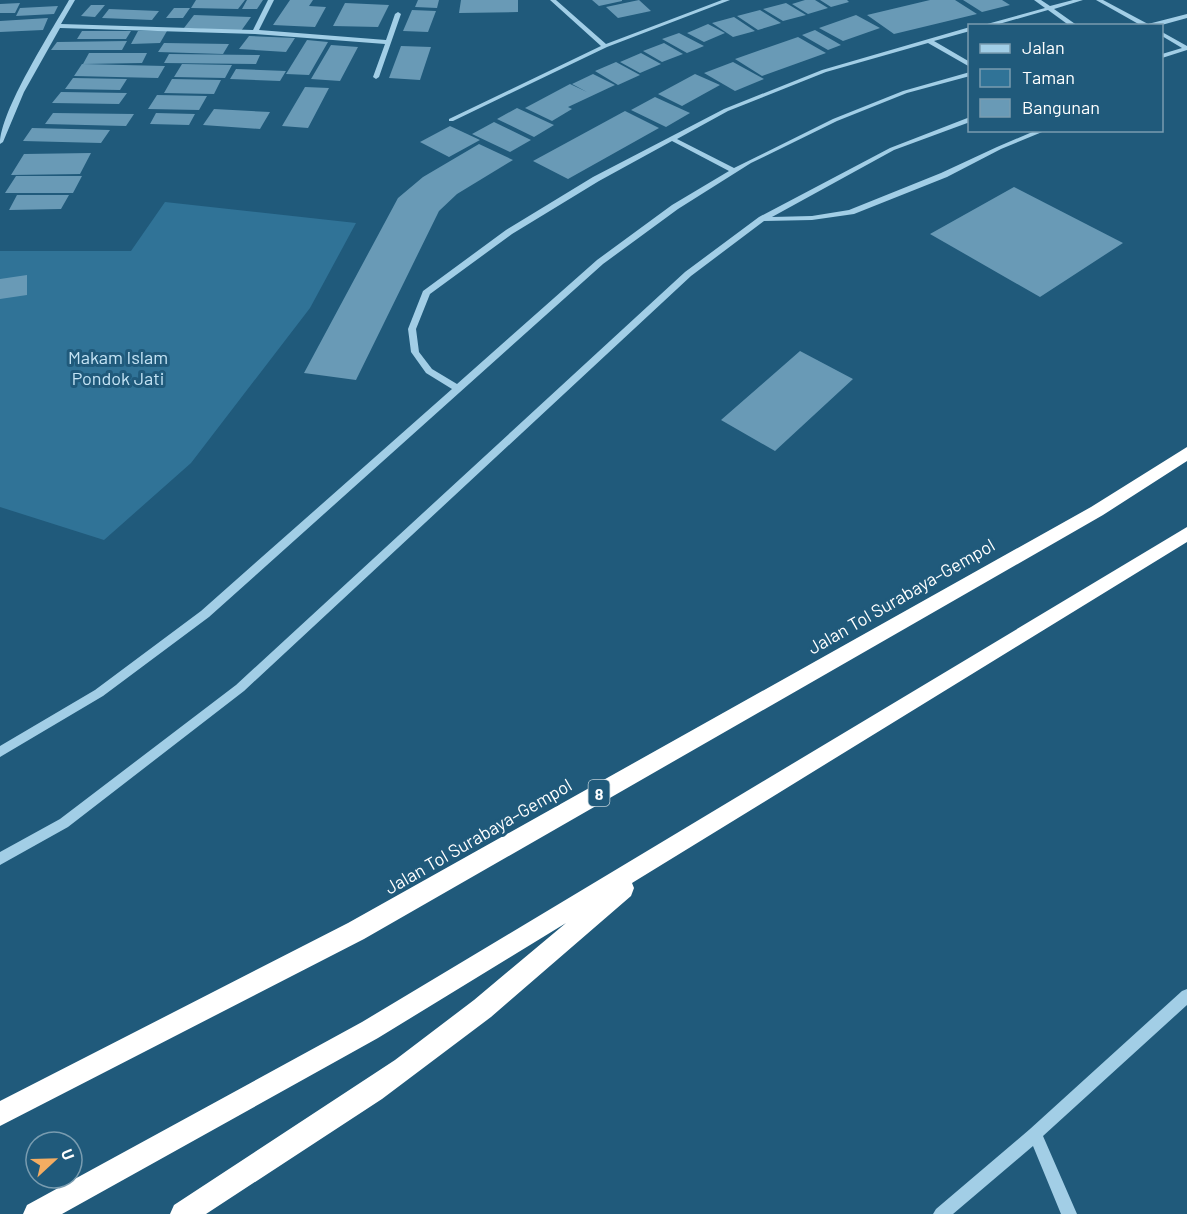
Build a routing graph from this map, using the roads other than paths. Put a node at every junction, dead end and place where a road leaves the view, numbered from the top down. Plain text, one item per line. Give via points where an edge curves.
1 (72, 0) edge
2 (271, 0) edge
3 (553, 0) edge
4 (727, 0) edge
5 (1037, 0) edge
6 (1080, 0) edge
7 (1099, 0) edge
8 (1047, 8) junction
9 (398, 14) dead end
10 (1187, 16) edge
11 (990, 24) edge
12 (1072, 24) edge
13 (1144, 24) edge
14 (1155, 24) edge
15 (58, 26) junction
16 (968, 29) edge
17 (255, 32) junction
18 (1163, 35) edge
19 (928, 40) junction
20 (388, 42) junction
21 (605, 46) junction
22 (1187, 48) edge
23 (1163, 55) edge
24 (968, 64) edge
25 (968, 74) edge
26 (376, 77) dead end
27 (968, 119) edge
28 (452, 120) dead end
29 (1039, 132) edge
30 (673, 139) junction
31 (0, 142) edge
32 (734, 171) junction
33 (762, 219) junction
34 (457, 388) junction
35 (1187, 453) edge
36 (1187, 534) edge
37 (0, 752) edge
38 (658, 858) junction
39 (0, 860) edge
40 (1187, 996) edge
41 (0, 1114) edge
42 (1035, 1134) junction
43 (36, 1214) edge
44 (183, 1214) edge
45 (941, 1214) edge
46 (1070, 1214) edge

1 - 15 street
2 - 17 street
3 - 21 street
4 - 21 street
5 - 8 street
6 - 8 street
7 - 13 street
8 - 11 street
8 - 12 street
9 - 20 street
10 - 14 street
15 - 17 street
15 - 31 street via 21,92
16 - 19 street
17 - 20 street
18 - 22 street
19 - 24 street
19 - 30 street via 824,71 726,110
20 - 26 street
21 - 28 street
22 - 23 street
25 - 32 street via 905,92 835,120
27 - 33 street via 892,149
29 - 33 street via 851,212
30 - 32 street
30 - 34 street via 596,179 509,232 426,293 412,329 415,352 429,371
32 - 34 street via 675,207 600,262
33 - 39 street via 688,274 240,688 64,823
34 - 37 street via 205,614 99,693
35 - 41 highway, Jalan Tol Surabaya–Gempol / 8 via 1096,511 356,931
36 - 38 highway
38 - 43 highway via 370,1030
38 - 44 highway via 527,972 433,1047
40 - 42 street
42 - 45 street
42 - 46 street

